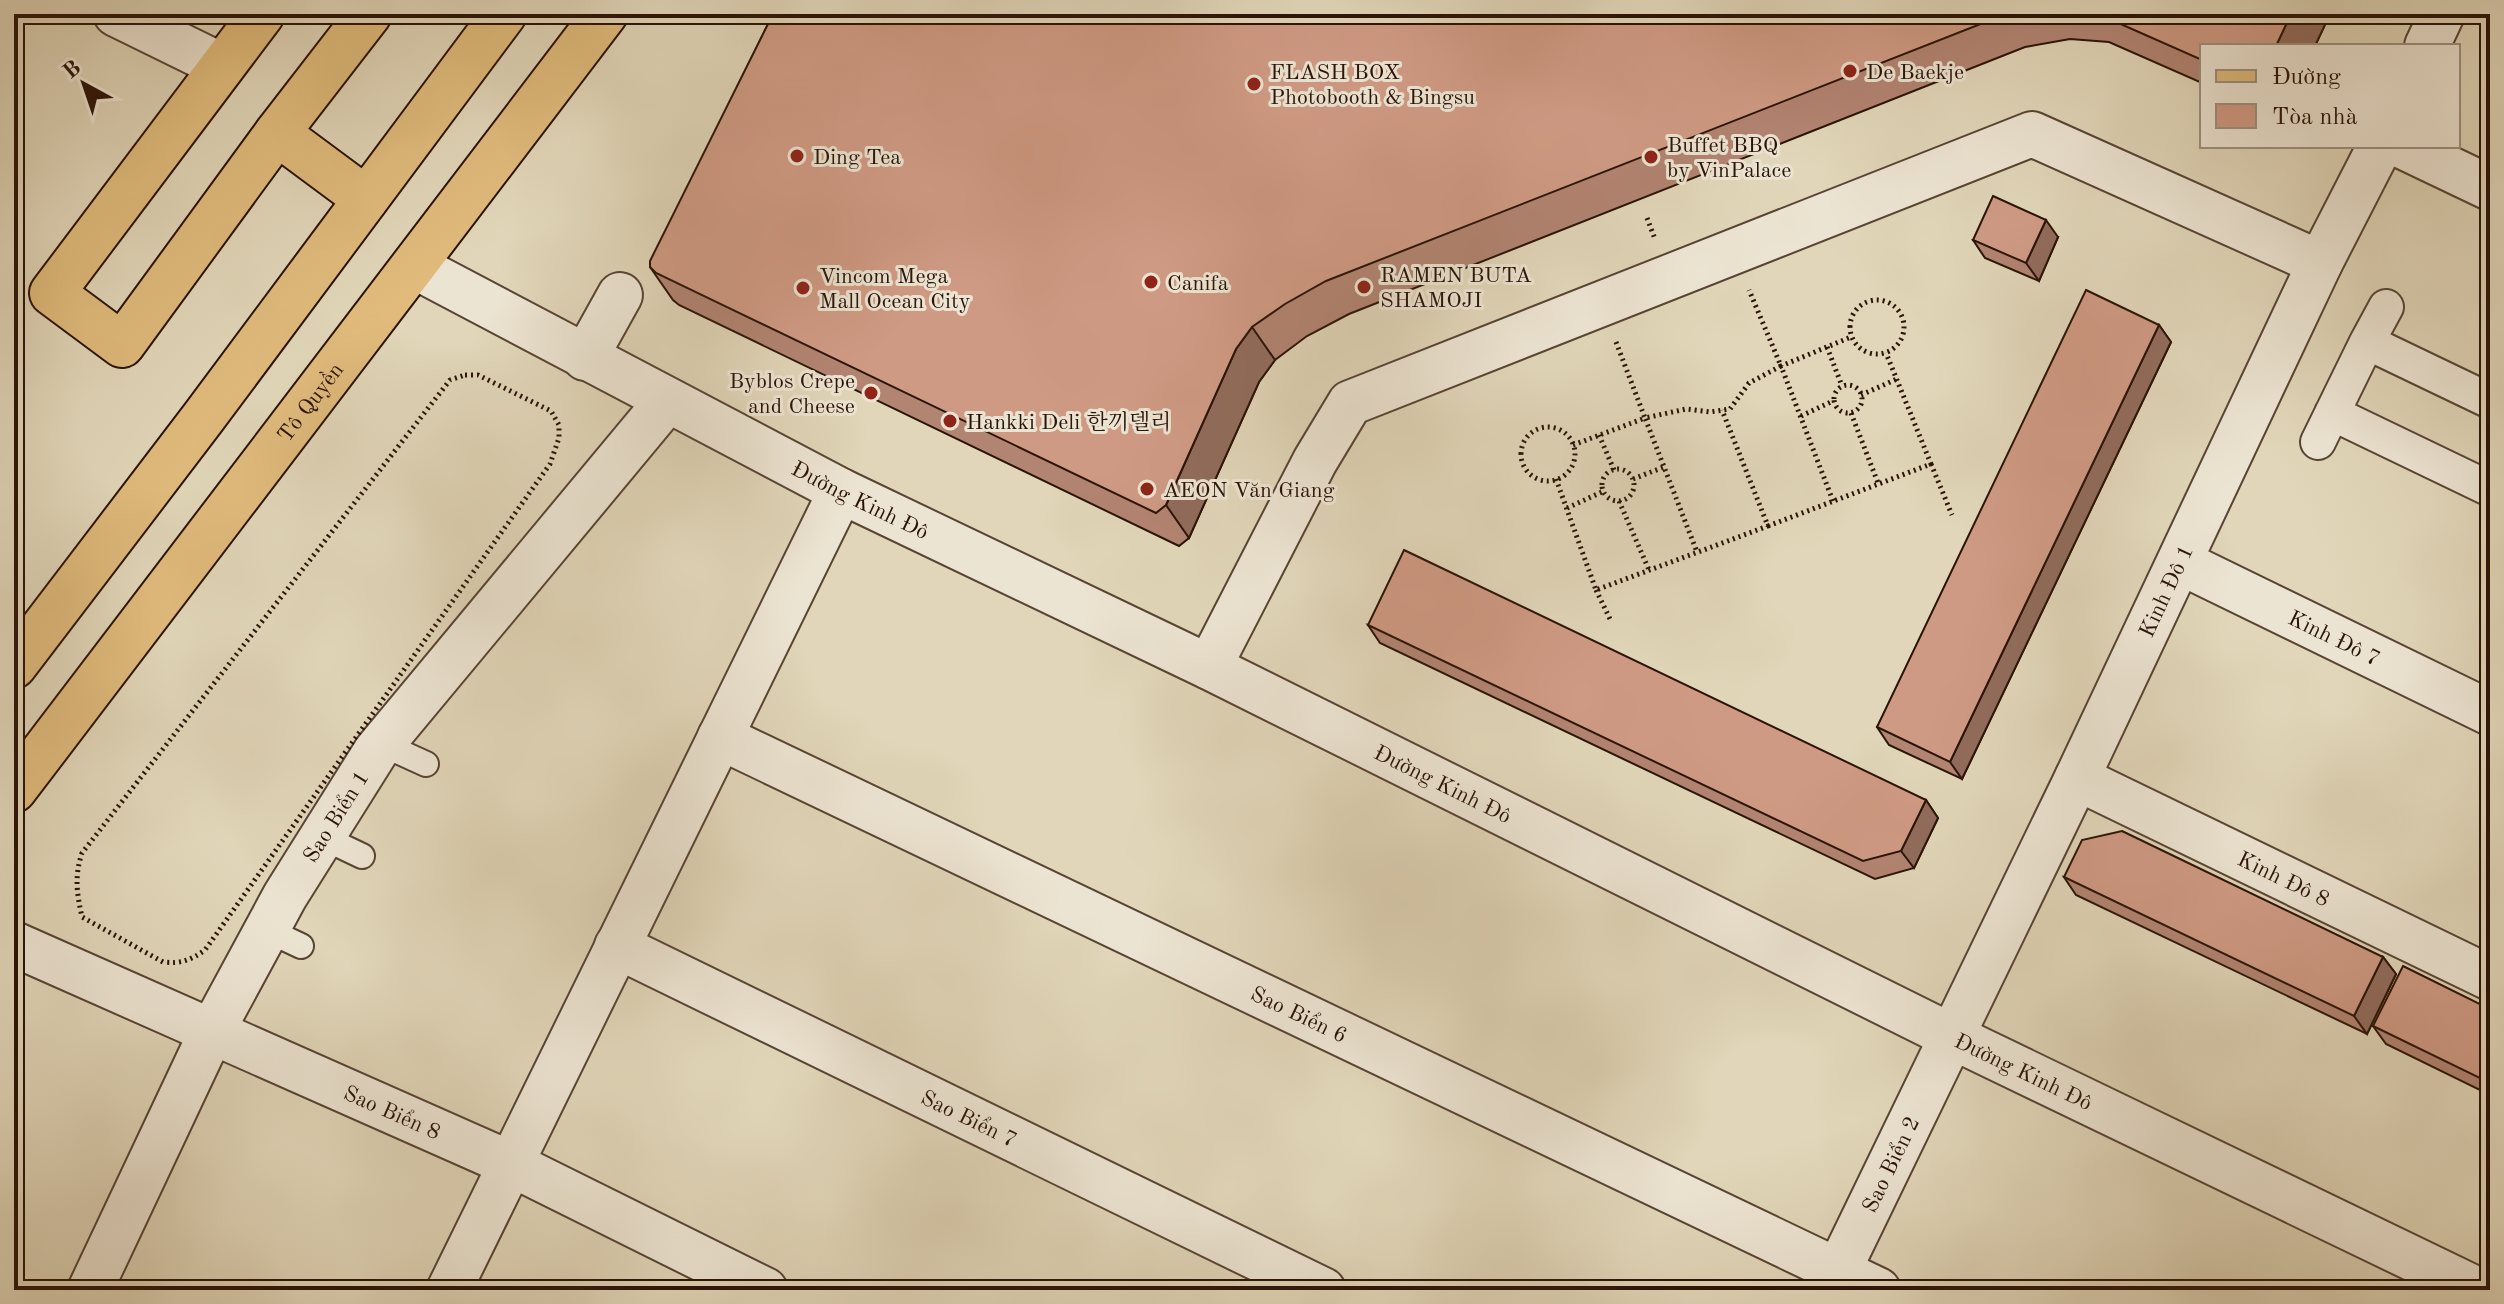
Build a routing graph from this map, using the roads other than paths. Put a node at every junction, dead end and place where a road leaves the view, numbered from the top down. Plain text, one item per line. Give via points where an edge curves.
1 (116, 14) edge
2 (262, 14) edge
3 (369, 14) edge
4 (504, 14) edge
5 (605, 14) edge
6 (2442, 14) edge
7 (2428, 44) edge
8 (222, 66) junction
9 (277, 133) junction
10 (2379, 148) edge
11 (2406, 148) edge
12 (2490, 188) edge
13 (366, 199) junction
14 (2320, 263) junction
15 (414, 266) junction
16 (620, 295) dead end
17 (2386, 307) dead end
18 (2367, 342) junction
19 (585, 358) junction
20 (667, 401) junction
21 (2490, 401) edge
22 (2490, 489) edge
23 (841, 491) junction
24 (2180, 562) junction
25 (14, 666) edge
26 (1209, 667) junction
27 (2490, 713) edge
28 (720, 737) junction
29 (382, 744) junction
30 (426, 764) dead end
31 (2077, 778) junction
32 (14, 790) edge
33 (322, 837) junction
34 (362, 856) dead end
35 (14, 944) edge
36 (617, 946) junction
37 (2490, 978) edge
38 (212, 1031) junction
39 (1951, 1036) junction
40 (511, 1164) junction
41 (1834, 1280) edge
42 (90, 1290) edge
43 (449, 1290) edge
44 (765, 1290) edge
45 (1323, 1290) edge
46 (1878, 1290) edge
47 (2478, 1290) edge

1 - 8 street
2 - 8 main road
3 - 9 main road
4 - 13 main road
5 - 15 main road, Tô Quyền
6 - 7 street
8 - 9 main road via 52,293 122,345
9 - 13 main road
10 - 14 street, Kinh Đô 1
11 - 12 street
13 - 25 main road
14 - 24 street, Kinh Đô 1
14 - 26 street via 2032,134 1350,403
15 - 19 street, Đường Kinh Đô
15 - 32 main road, Tô Quyền
16 - 19 street
17 - 18 street
18 - 21 street
18 - 22 street via 2325,428
19 - 20 street, Đường Kinh Đô
20 - 23 street, Đường Kinh Đô
20 - 29 street, Sao Biển 1
23 - 26 street, Đường Kinh Đô
23 - 28 street
24 - 27 street, Kinh Đô 7
24 - 31 street, Kinh Đô 1
26 - 39 street, Đường Kinh Đô
28 - 36 street
28 - 41 street, Sao Biển 6
29 - 30 lane
29 - 33 street, Sao Biển 1
31 - 37 street, Kinh Đô 8
31 - 39 street, Kinh Đô 1
33 - 34 lane
33 - 38 street, Sao Biển 1 via 285,896 284,938
35 - 38 street, Sao Biển 8
36 - 40 street
36 - 45 street, Sao Biển 7
38 - 40 street, Sao Biển 8
38 - 42 street, Sao Biển 1
39 - 41 street, Sao Biển 2
39 - 47 street, Đường Kinh Đô
40 - 43 street
40 - 44 street, Sao Biển 8
41 - 46 street, Sao Biển 6

